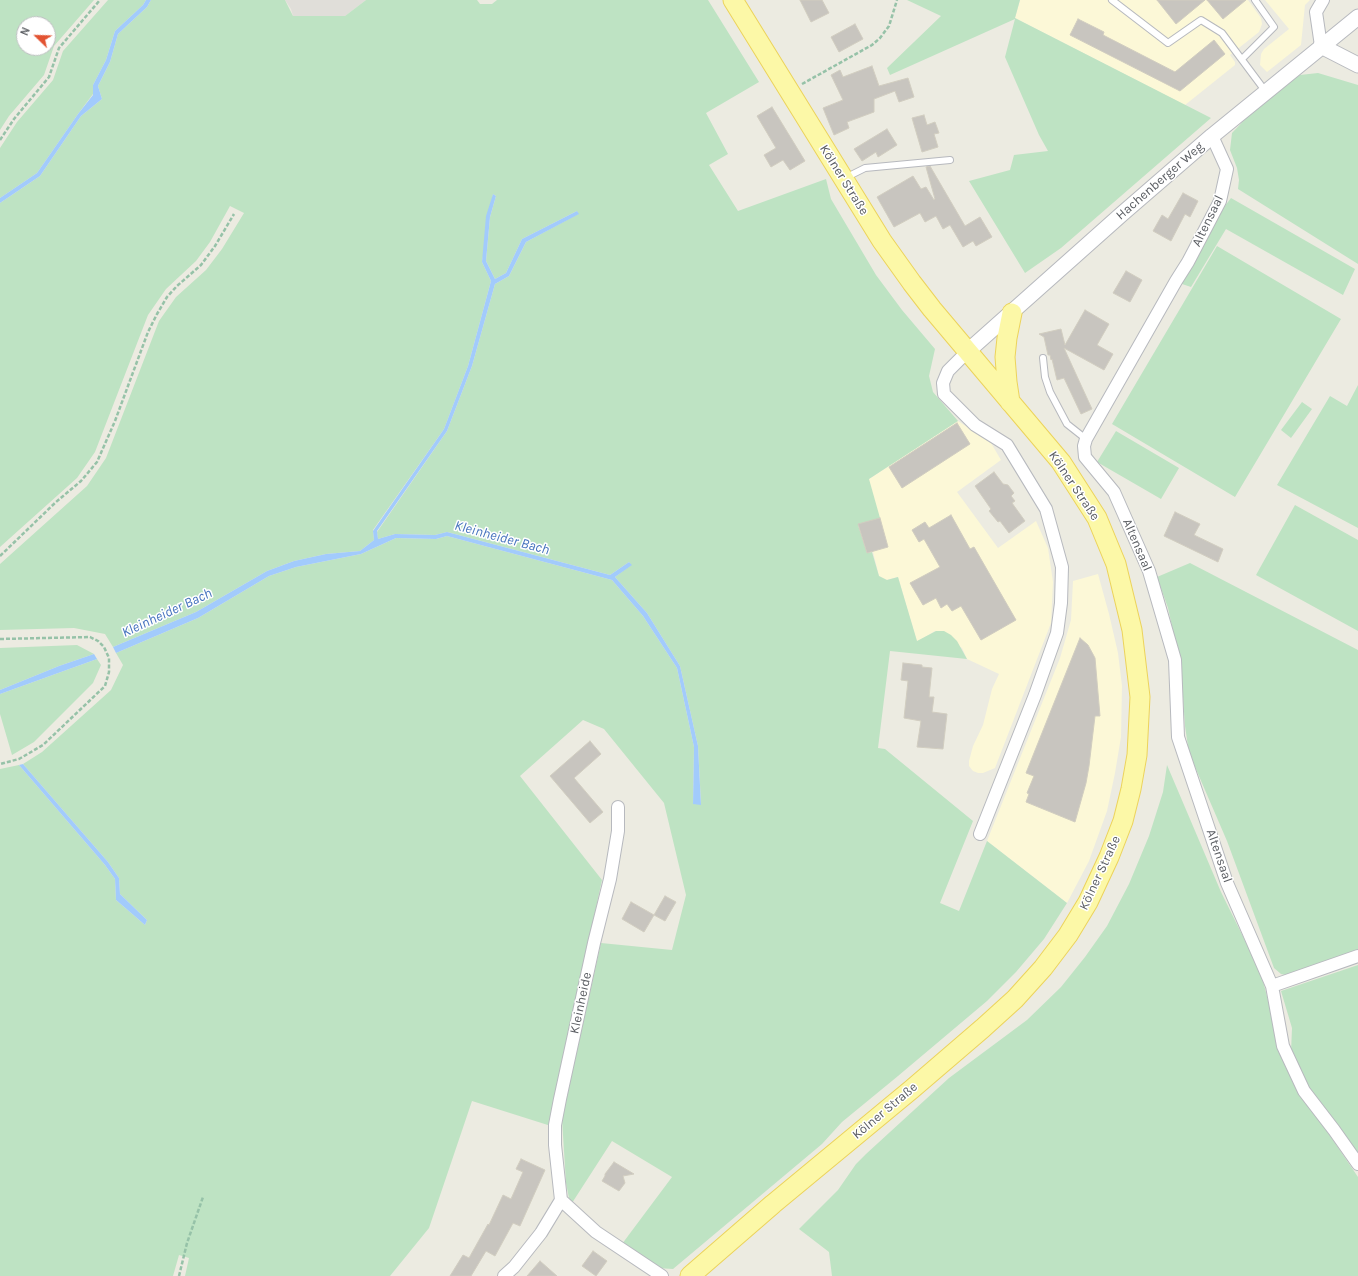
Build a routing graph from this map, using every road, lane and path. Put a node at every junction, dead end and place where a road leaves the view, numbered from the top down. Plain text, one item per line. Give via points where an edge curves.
1 (100, 0) edge
2 (733, 0) edge
3 (897, 0) edge
4 (1112, 0) edge
5 (1255, 0) edge
6 (1322, 0) edge
7 (1358, 17) edge
8 (1321, 46) junction
9 (1242, 59) junction
10 (1358, 65) edge
11 (789, 91) junction
12 (1266, 92) junction
13 (1212, 136) junction
14 (0, 140) edge
15 (950, 160) dead end
16 (844, 179) junction
17 (234, 214) dead end
18 (1012, 313) junction
19 (968, 352) junction
20 (1043, 358) dead end
21 (1010, 402) junction
22 (1086, 439) junction
23 (0, 556) edge
24 (0, 640) edge
25 (0, 764) edge
26 (618, 807) dead end
27 (980, 834) dead end
28 (1358, 956) edge
29 (1272, 986) junction
30 (1358, 1164) edge
31 (204, 1197) dead end
32 (561, 1200) junction
33 (179, 1276) edge
34 (504, 1276) edge
35 (662, 1276) edge
36 (690, 1276) edge

1 - 14 path via 59,48 49,78 14,119
2 - 11 main road, Kölner Straße
3 - 11 path via 889,26 876,42
4 - 9 lane via 1168,43 1201,20 1222,32
5 - 9 lane via 1274,27
6 - 8 street via 1316,12
7 - 8 street, Hachenberger Weg
8 - 10 street
8 - 12 street, Hachenberger Weg
9 - 12 lane
11 - 16 main road, Kölner Straße
12 - 13 street, Hachenberger Weg
13 - 18 street, Hachenberger Weg
13 - 22 street, Altensaal via 1227,169 1220,201 1188,262
15 - 16 lane via 865,168
16 - 19 main road, Kölner Straße via 882,241 912,283
17 - 23 path via 201,265 176,286 157,314 97,462 81,481
18 - 19 street, Hachenberger Weg
18 - 21 main road via 1005,357
19 - 21 main road, Kölner Straße
19 - 27 street via 948,371 943,383 944,394 975,426 1007,445 1046,509 1062,567 1057,632 1036,695
20 - 22 lane via 1050,392 1067,424
21 - 36 main road, Kölner Straße via 1061,462 1097,518 1116,564 1132,630 1140,696 1137,755 1123,821 1088,902 1068,935 1015,999
22 - 29 street, Altensaal via 1085,457 1114,492 1149,571 1174,660 1178,737 1227,883
24 - 25 path via 90,637 104,647 109,658 109,672 105,686 42,746
26 - 32 street, Kleinheide via 618,831 610,879 555,1125
28 - 29 street
29 - 30 street, Altensaal via 1283,1046 1304,1091
31 - 33 path via 187,1243
32 - 34 street via 541,1233
32 - 35 street via 596,1232

